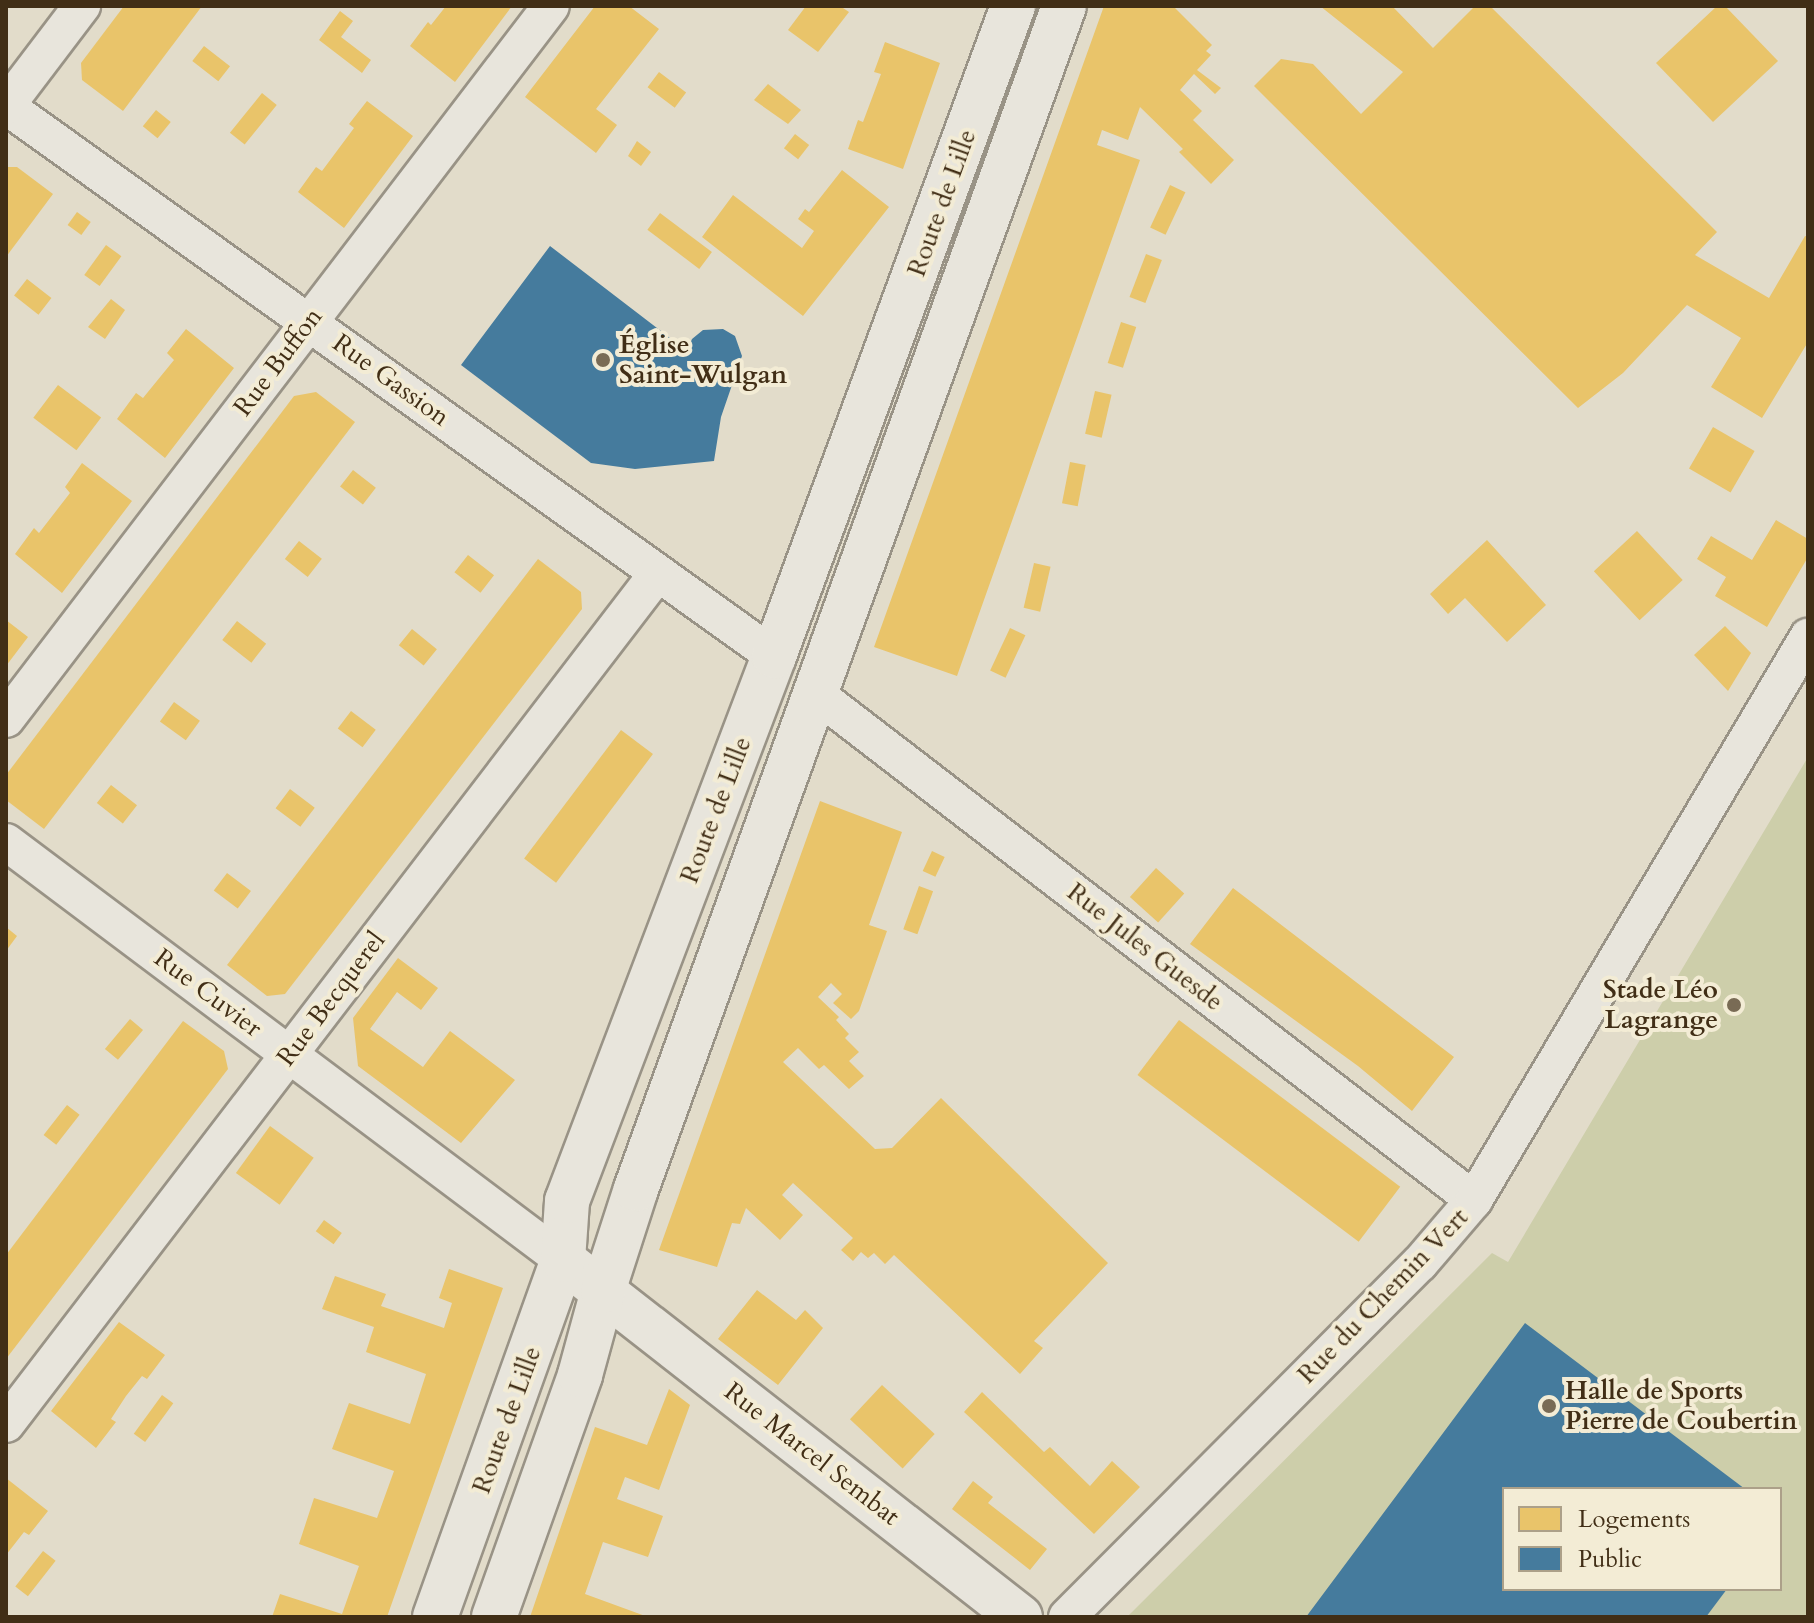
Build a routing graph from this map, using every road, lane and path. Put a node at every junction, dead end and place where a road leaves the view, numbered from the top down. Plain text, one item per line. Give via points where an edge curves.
1 (82, 6) edge
2 (551, 6) edge
3 (1013, 6) edge
4 (1064, 6) edge
5 (6, 106) edge
6 (310, 321) junction
7 (657, 574) junction
8 (1808, 637) edge
9 (774, 656) junction
10 (816, 694) junction
11 (6, 719) edge
12 (6, 842) edge
13 (290, 1054) junction
14 (1474, 1200) junction
15 (563, 1260) junction
16 (603, 1291) junction
17 (6, 1424) edge
18 (435, 1617) edge
19 (494, 1617) edge
20 (1020, 1617) edge
21 (1067, 1617) edge

1 - 5 street
2 - 6 street, Rue Buffon
3 - 9 main road, Route de Lille
4 - 10 main road, Route de Lille
5 - 6 street, Rue Gassion
6 - 7 street, Rue Gassion
6 - 11 street, Rue Buffon
7 - 9 street, Rue Gassion
7 - 13 street, Rue Becquerel
8 - 14 street, Rue du Chemin Vert
9 - 15 main road, Route de Lille via 567,1201
10 - 14 street, Rue Jules Guesde
10 - 16 main road, Route de Lille
12 - 13 street, Rue Cuvier
13 - 15 street, Rue Cuvier
13 - 17 street, Rue Becquerel
14 - 21 street, Rue du Chemin Vert via 1420,1263
15 - 16 main road, Rue Marcel Sembat
15 - 18 main road, Route de Lille
16 - 19 main road, Route de Lille via 576,1388
16 - 20 main road, Rue Marcel Sembat

